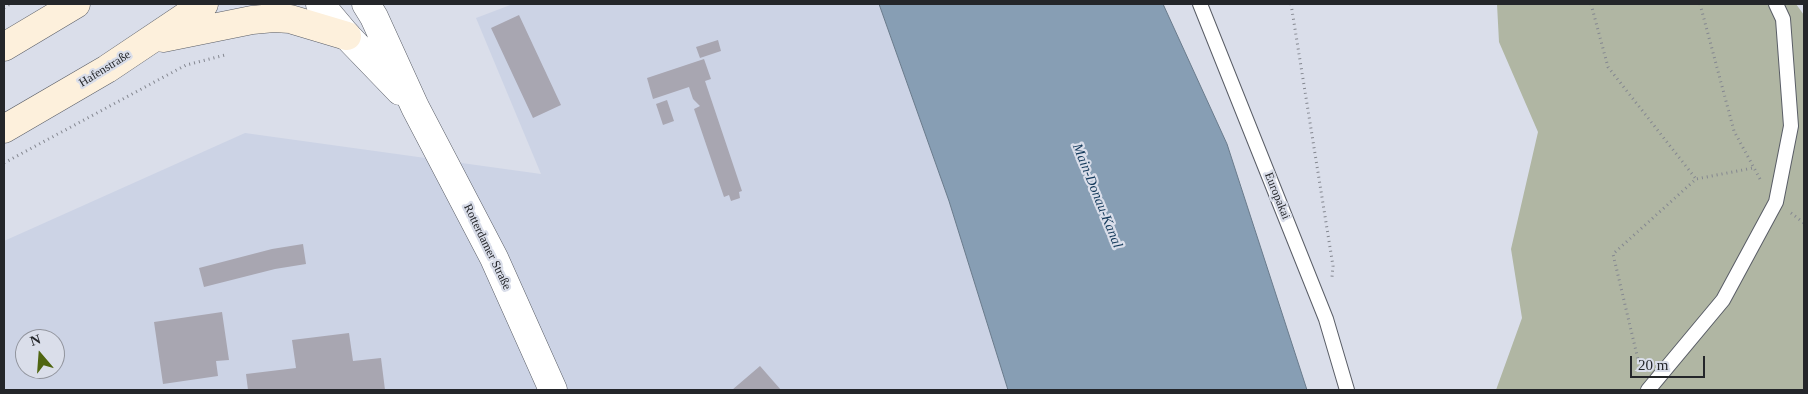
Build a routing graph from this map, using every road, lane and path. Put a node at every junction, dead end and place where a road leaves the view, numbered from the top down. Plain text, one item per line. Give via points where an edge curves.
1 (10, 4) edge
2 (76, 4) edge
3 (204, 4) edge
4 (320, 4) edge
5 (366, 4) edge
6 (1200, 4) edge
7 (1291, 4) edge
8 (1591, 4) edge
9 (1700, 4) edge
10 (1776, 4) edge
11 (4, 8) edge
12 (347, 36) junction
13 (152, 40) junction
14 (4, 47) edge
15 (232, 53) dead end
16 (415, 107) junction
17 (4, 129) edge
18 (4, 163) edge
19 (1753, 168) junction
20 (1696, 179) junction
21 (1776, 202) junction
22 (1326, 319) junction
23 (1641, 371) dead end
24 (553, 390) edge
25 (1347, 390) edge
26 (1648, 390) edge

1 - 11 path
2 - 14 main road
3 - 13 main road, Hafenstraße
4 - 12 street, Rotterdamer Straße
5 - 16 street, Rotterdamer Straße
6 - 22 lane, Europakai
7 - 22 path via 1333,266
8 - 20 path via 1608,67
9 - 19 path via 1734,131
10 - 21 lane via 1783,19 1791,126
12 - 13 main road via 290,19 274,18
12 - 16 street, Rotterdamer Straße
13 - 17 main road, Hafenstraße
15 - 18 path via 186,65
16 - 24 street, Rotterdamer Straße via 494,258
19 - 20 path
19 - 21 path
20 - 23 path via 1613,254
21 - 26 lane via 1723,300
22 - 25 lane, Europakai

